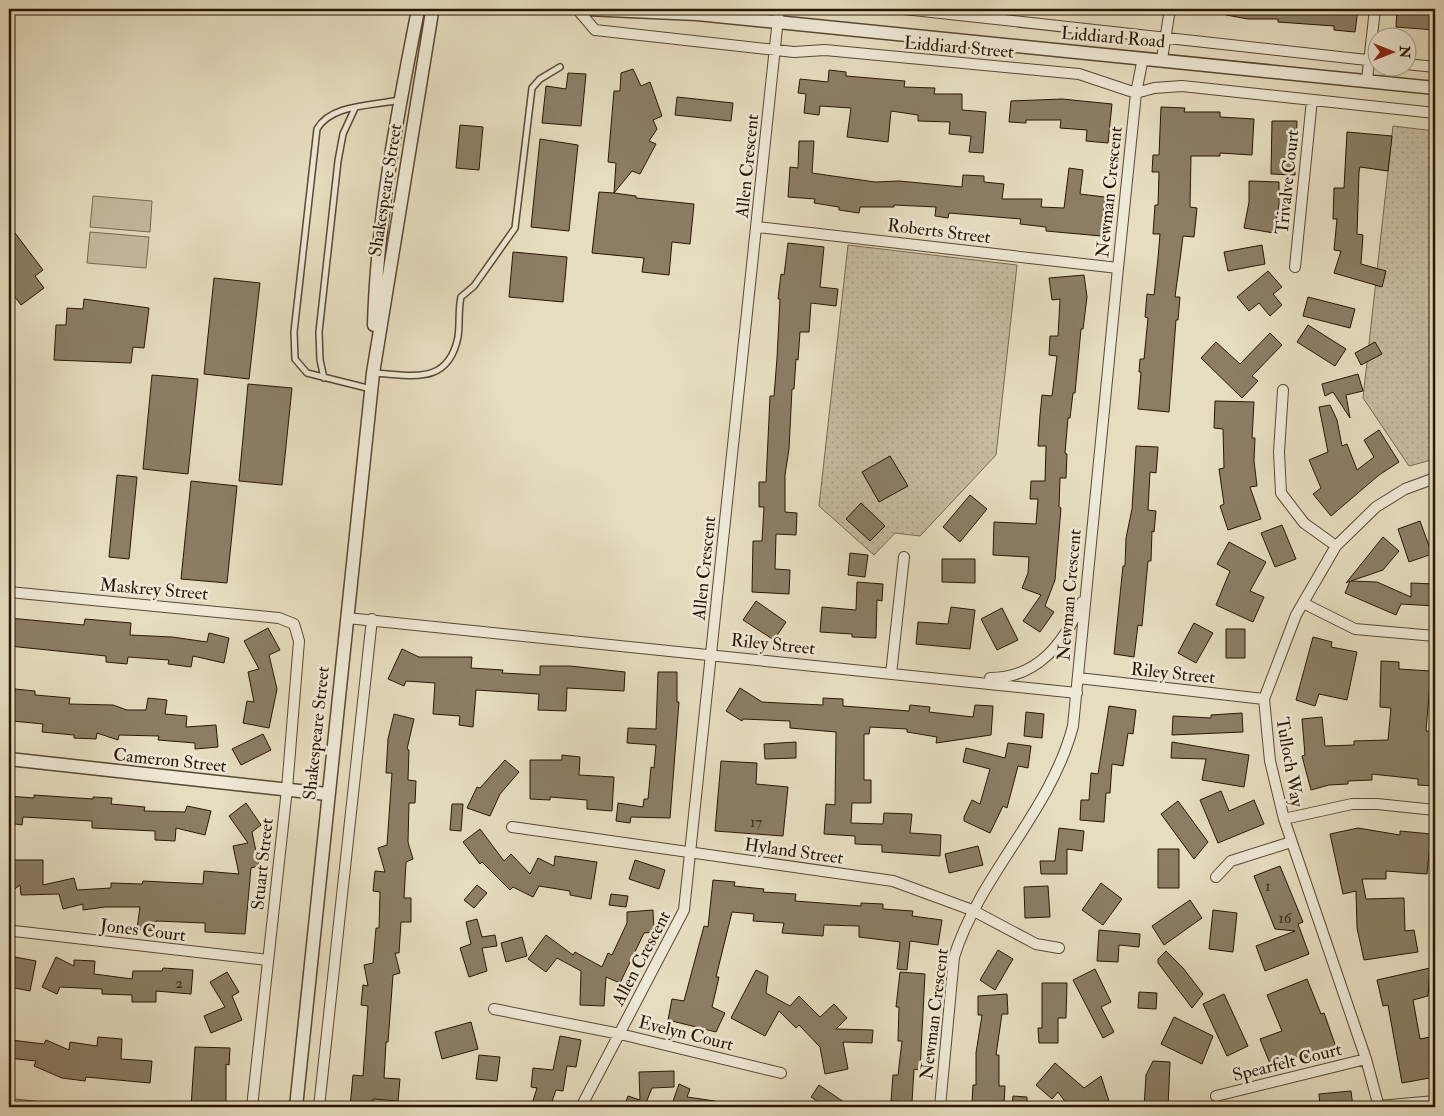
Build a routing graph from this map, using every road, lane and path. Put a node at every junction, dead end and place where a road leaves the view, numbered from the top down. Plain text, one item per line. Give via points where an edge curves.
1 (577, 9) edge
2 (586, 9) edge
3 (676, 9) edge
4 (778, 9) edge
5 (904, 9) edge
6 (1170, 9) edge
7 (1375, 9) edge
8 (416, 10) edge
9 (437, 11) edge
10 (697, 14) junction
11 (777, 22) junction
12 (1374, 28) edge
13 (1167, 37) junction
14 (775, 49) junction
15 (1143, 58) junction
16 (1162, 59) junction
17 (1366, 60) edge
18 (1416, 65) edge
19 (560, 67) dead end
20 (1435, 67) edge
21 (1367, 80) joint
22 (1435, 88) edge
23 (1136, 93) junction
24 (400, 100) junction
25 (1312, 100) junction
26 (355, 108) junction
27 (1435, 113) edge
28 (757, 226) junction
29 (1295, 267) dead end
30 (1118, 268) junction
31 (373, 373) junction
32 (324, 378) junction
33 (371, 389) junction
34 (1283, 390) dead end
35 (1435, 478) edge
36 (1336, 546) junction
37 (904, 557) dead end
38 (9, 592) edge
39 (1086, 593) junction
40 (1303, 603) junction
41 (347, 618) junction
42 (372, 619) junction
43 (294, 624) joint
44 (1435, 636) edge
45 (712, 654) junction
46 (891, 674) junction
47 (1078, 678) junction
48 (942, 679) junction
49 (1077, 693) junction
50 (1264, 699) junction
51 (9, 759) edge
52 (287, 790) junction
53 (327, 794) junction
54 (1435, 810) edge
55 (1284, 819) junction
56 (512, 827) dead end
57 (1291, 842) junction
58 (692, 852) junction
59 (1216, 877) dead end
60 (972, 910) junction
61 (14, 931) dead end
62 (1059, 948) dead end
63 (268, 960) junction
64 (494, 1009) dead end
65 (620, 1034) junction
66 (1366, 1059) junction
67 (781, 1073) dead end
68 (299, 1081) junction
69 (1216, 1096) dead end
70 (1435, 1101) edge
71 (9, 1104) edge
72 (38, 1107) edge
73 (252, 1107) edge
74 (291, 1107) edge
75 (296, 1107) edge
76 (319, 1107) edge
77 (581, 1107) edge
78 (940, 1107) edge
79 (1379, 1107) edge

1 - 14 street via 595,30
2 - 10 street, Liddiard Road
3 - 10 street, Liddiard Road
4 - 11 street, Allen Crescent
5 - 13 street, Liddiard Road
6 - 13 street
7 - 12 street
8 - 9 street
8 - 24 street, Shakespeare Street
9 - 31 street, Shakespeare Street
10 - 11 street, Liddiard Road
11 - 14 street, Allen Crescent
11 - 15 street, Liddiard Road
13 - 16 street
13 - 17 street, Liddiard Road
14 - 23 street, Liddiard Street via 794,52 825,50 1079,74
14 - 28 street, Allen Crescent
15 - 16 street, Liddiard Road
15 - 23 street, Newman Crescent
16 - 21 street, Liddiard Road
18 - 20 street
19 - 31 lane via 532,88 515,228 474,286 461,297 458,336 451,359 439,371 422,375
21 - 22 street, Liddiard Road
23 - 25 street via 1182,86
23 - 30 street, Newman Crescent
24 - 26 lane, Shakespeare Street
24 - 31 street, Shakespeare Street via 375,276
25 - 27 street
25 - 29 street, Trivalve Court
26 - 32 lane via 343,134 337,171 319,332
26 - 32 lane, Shakespeare Street via 328,116 315,135 294,352 302,370
28 - 30 street, Roberts Street
28 - 45 street, Allen Crescent
30 - 39 street, Newman Crescent
31 - 33 street, Shakespeare Street
32 - 33 lane, Shakespeare Street
33 - 41 street, Shakespeare Street
34 - 36 street via 1279,452 1281,493 1304,523
35 - 36 street, Tulloch Way via 1405,489 1376,507
36 - 40 street, Tulloch Way
37 - 46 street
38 - 43 street, Maskrey Street via 280,618
39 - 47 street, Newman Crescent
39 - 48 street via 1073,624 1059,645 1026,672 1002,678
40 - 44 street via 1355,629
40 - 50 street, Tulloch Way
41 - 42 street, Riley Street
41 - 53 street, Shakespeare Street
42 - 45 street, Riley Street
42 - 76 street
43 - 52 street, Stuart Street via 299,641
45 - 46 street, Riley Street
45 - 58 street, Allen Crescent
46 - 48 street, Riley Street
47 - 49 street, Newman Crescent
47 - 50 street, Riley Street
48 - 49 street, Riley Street
49 - 60 street, Newman Crescent via 1066,750
50 - 55 street, Tulloch Way via 1270,761
51 - 52 street, Cameron Street
52 - 53 street, Cameron Street
52 - 63 street, Stuart Street
53 - 68 street, Shakespeare Street
54 - 55 street via 1352,804
55 - 57 street, Tulloch Way
56 - 58 street, Hyland Street
57 - 59 street via 1231,861
57 - 66 street, Tulloch Way
58 - 60 street, Hyland Street via 893,882
58 - 65 street, Allen Crescent via 684,910
60 - 62 street, Hyland Street via 1036,944
60 - 78 street, Newman Crescent via 954,957
61 - 63 street, Jones Court
63 - 73 street, Stuart Street
64 - 65 street, Evelyn Court
65 - 67 street, Evelyn Court
65 - 77 street, Allen Crescent
66 - 69 street, Spearfelt Court
66 - 79 street, Tulloch Way
68 - 74 street
68 - 75 street, Shakespeare Street
70 - 79 street
71 - 72 street

